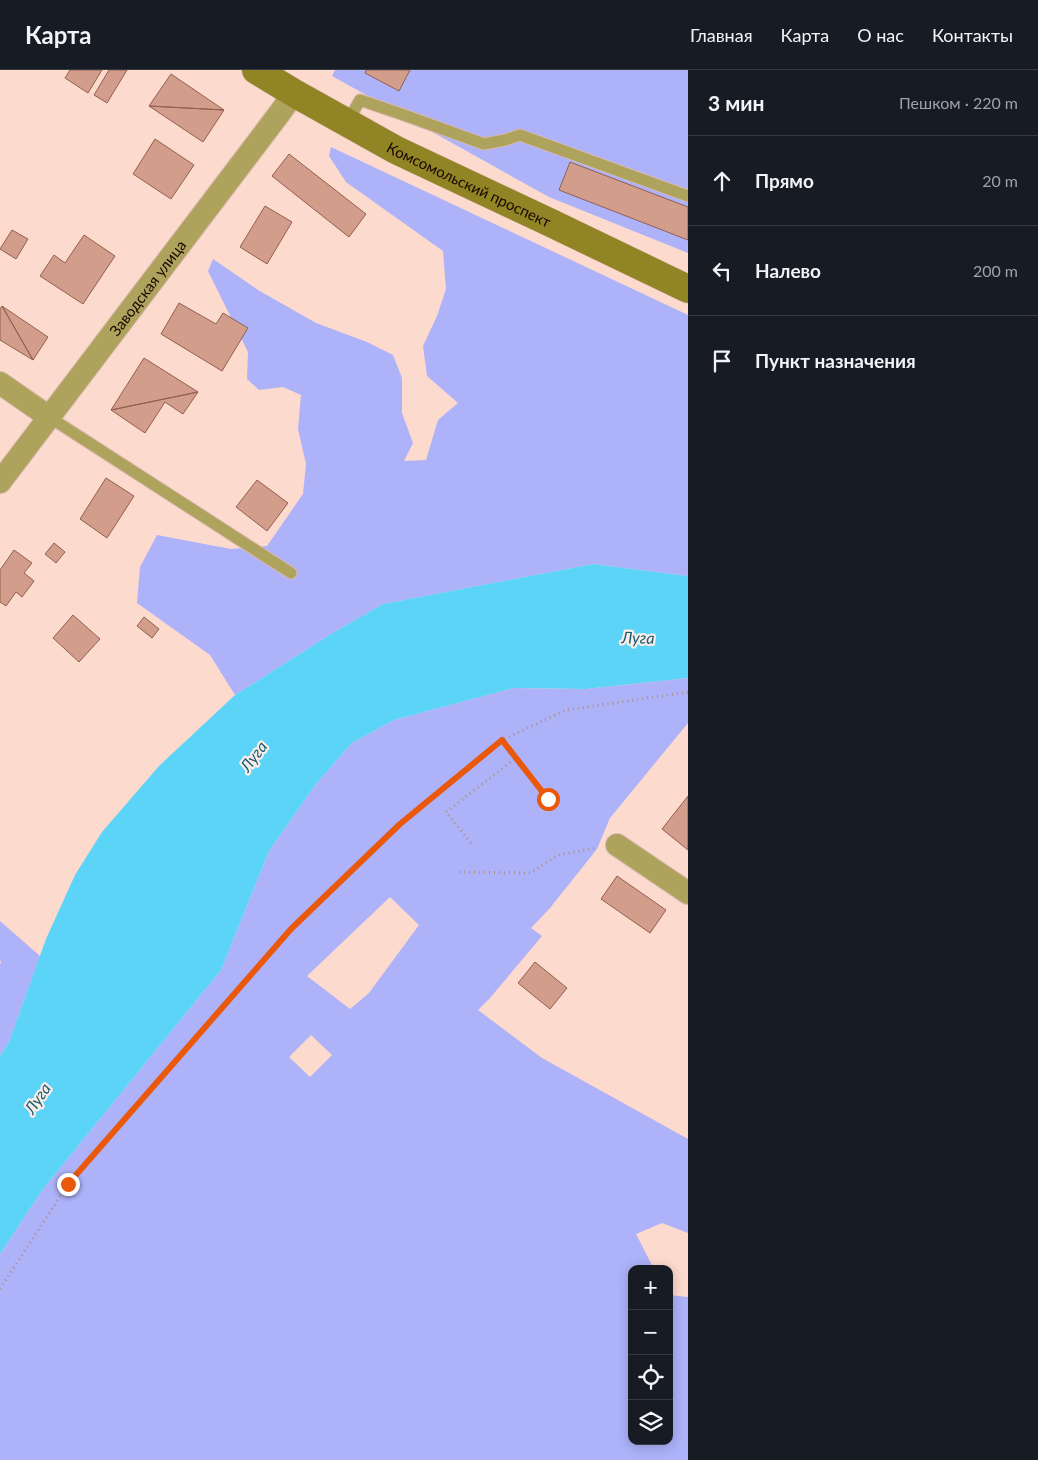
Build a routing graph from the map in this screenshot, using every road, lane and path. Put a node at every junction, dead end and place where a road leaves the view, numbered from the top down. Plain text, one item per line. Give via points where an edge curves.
1 (256, 70) edge
2 (294, 93) junction
3 (347, 123) junction
4 (688, 196) edge
5 (688, 289) edge
6 (0, 383) edge
7 (49, 416) junction
8 (0, 482) edge
9 (291, 573) dead end
10 (688, 692) edge
11 (502, 740) junction
12 (516, 758) junction
13 (548, 799) dead end
14 (471, 842) dead end
15 (617, 845) joint
16 (459, 872) dead end
17 (688, 893) edge
18 (0, 1289) edge

1 - 2 main road, Комсомольский проспект
2 - 3 main road, Комсомольский проспект
2 - 7 street, Заводская улица
3 - 4 lane via 360,100 484,144 520,135
3 - 5 main road, Комсомольский проспект via 396,150
6 - 7 street
7 - 8 street, Заводская улица
7 - 9 lane
10 - 11 path via 566,710
11 - 12 path
11 - 18 path via 400,824 291,929 68,1184
12 - 13 path
12 - 14 path via 446,812
15 - 16 path via 558,855 530,873
15 - 17 street

